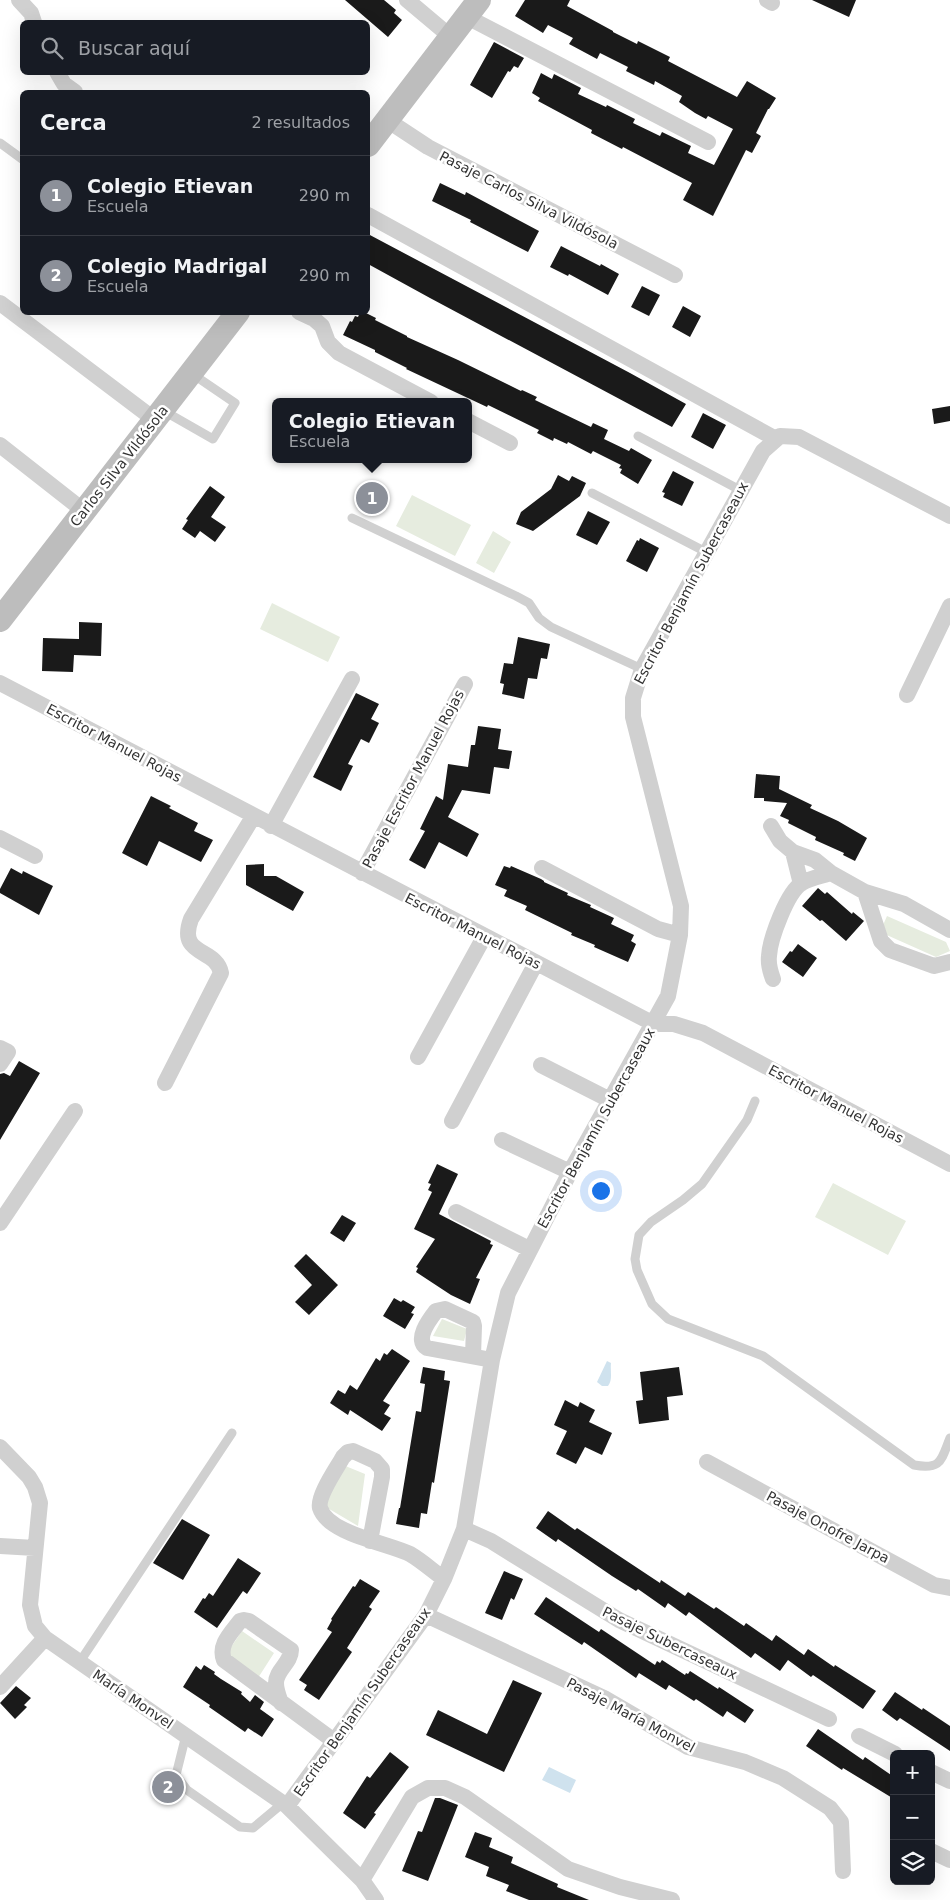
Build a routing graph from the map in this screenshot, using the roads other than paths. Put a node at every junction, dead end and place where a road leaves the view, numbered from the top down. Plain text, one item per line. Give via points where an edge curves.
1 (19, 0) edge
2 (408, 0) edge
3 (473, 8) edge
4 (33, 20) edge
5 (451, 36) junction
6 (59, 75) edge
7 (72, 90) edge
8 (386, 120) junction
9 (370, 142) edge
10 (708, 142) dead end
11 (0, 143) edge
12 (20, 158) edge
13 (370, 216) edge
14 (675, 275) dead end
15 (0, 303) edge
16 (236, 315) edge
17 (305, 315) edge
18 (191, 373) junction
19 (424, 398) edge
20 (155, 420) junction
21 (472, 423) edge
22 (638, 436) dead end
23 (778, 437) junction
24 (510, 442) dead end
25 (0, 445) edge
26 (740, 490) junction
27 (592, 493) dead end
28 (84, 511) junction
29 (950, 516) edge
30 (352, 518) dead end
31 (706, 552) junction
32 (950, 606) edge
33 (0, 620) edge
34 (642, 669) junction
35 (352, 679) dead end
36 (0, 683) edge
37 (465, 684) dead end
38 (907, 695) dead end
39 (253, 817) junction
40 (271, 826) junction
41 (771, 826) dead end
42 (0, 838) edge
43 (793, 852) junction
44 (35, 856) dead end
45 (542, 868) dead end
46 (362, 873) junction
47 (831, 873) junction
48 (801, 884) junction
49 (865, 892) junction
50 (950, 930) edge
51 (680, 934) junction
52 (484, 937) junction
53 (950, 962) edge
54 (536, 964) junction
55 (773, 979) dead end
56 (654, 1024) junction
57 (0, 1048) edge
58 (418, 1057) dead end
59 (0, 1064) edge
60 (541, 1065) dead end
61 (164, 1083) dead end
62 (610, 1100) junction
63 (755, 1101) dead end
64 (74, 1111) dead end
65 (452, 1121) dead end
66 (502, 1140) dead end
67 (950, 1164) edge
68 (570, 1172) junction
69 (456, 1212) dead end
70 (0, 1223) edge
71 (529, 1249) junction
72 (474, 1356) dead end
73 (492, 1360) junction
74 (232, 1433) dead end
75 (950, 1438) edge
76 (0, 1447) edge
77 (707, 1462) dead end
78 (464, 1529) junction
79 (370, 1541) junction
80 (0, 1546) edge
81 (35, 1548) junction
82 (444, 1579) junction
83 (950, 1588) edge
84 (426, 1615) junction
85 (45, 1638) junction
86 (79, 1663) junction
87 (0, 1687) edge
88 (281, 1703) junction
89 (829, 1719) dead end
90 (186, 1735) junction
91 (859, 1736) dead end
92 (334, 1741) junction
93 (890, 1752) edge
94 (935, 1774) edge
95 (950, 1781) edge
96 (285, 1804) junction
97 (935, 1853) edge
98 (950, 1860) edge
99 (842, 1871) dead end
100 (362, 1880) junction
101 (376, 1900) edge
102 (672, 1900) edge

1 - 4 street
2 - 5 street
3 - 5 street
3 - 10 street
5 - 8 street
6 - 7 street
8 - 9 street
8 - 14 street, Pasaje Carlos Silva Vildósola via 428,147
11 - 12 lane
13 - 23 street
15 - 20 street
16 - 18 street, Carlos Silva Vildósola
17 - 19 street via 322,326 328,342 339,353
18 - 20 street, Carlos Silva Vildósola
18 - 20 lane via 235,402 212,439 171,416
20 - 28 street, Carlos Silva Vildósola
21 - 24 street
22 - 26 lane
23 - 26 street, Escritor Benjamín Subercaseaux via 763,451
23 - 29 street via 799,437
25 - 28 street
26 - 31 street, Escritor Benjamín Subercaseaux
27 - 31 lane
28 - 33 street, Carlos Silva Vildósola
30 - 34 lane via 516,596 529,603 538,618 551,627
31 - 34 street, Escritor Benjamín Subercaseaux
32 - 38 street
34 - 51 street, Escritor Benjamín Subercaseaux via 632,698 633,717 680,896
35 - 40 street
36 - 39 street, Escritor Manuel Rojas
37 - 46 street, Pasaje Escritor Manuel Rojas
39 - 40 street, Escritor Manuel Rojas
39 - 61 street via 188,929 188,938 195,949 215,960 221,973
40 - 46 street, Escritor Manuel Rojas
41 - 43 street via 780,841
42 - 44 street
43 - 47 street via 815,860
43 - 48 street
45 - 51 street via 658,929
46 - 52 street, Escritor Manuel Rojas
47 - 48 street
47 - 49 street
48 - 55 street via 787,902 771,941 768,956
49 - 50 street via 904,904
49 - 53 street via 881,941 890,950 926,965
51 - 56 street, Escritor Benjamín Subercaseaux via 668,996
52 - 54 street, Escritor Manuel Rojas
52 - 58 street
54 - 56 street, Escritor Manuel Rojas
54 - 65 street
56 - 62 street, Escritor Benjamín Subercaseaux
56 - 67 street, Escritor Manuel Rojas via 674,1024 703,1033
57 - 59 street via 8,1052
60 - 62 street
62 - 68 street, Escritor Benjamín Subercaseaux
63 - 75 lane via 747,1120 702,1184 651,1222 639,1235 635,1259 652,1304 668,1320 763,1356 914,1465 935,1466
64 - 70 street
66 - 68 street
68 - 71 street, Escritor Benjamín Subercaseaux
69 - 71 street
71 - 73 street, Escritor Benjamín Subercaseaux via 508,1293
72 - 73 street
73 - 78 street, Escritor Benjamín Subercaseaux
74 - 86 lane
76 - 81 street, María Monvel via 30,1477 38,1494 40,1511
77 - 83 street, Pasaje Onofre Jarpa via 934,1585
78 - 82 street, Escritor Benjamín Subercaseaux
78 - 89 street, Pasaje Subercaseaux via 491,1541 619,1620
79 - 79 street via 382,1469 375,1461 353,1451 348,1452 320,1498 320,1508 325,1517 346,1531
79 - 82 street via 410,1554
80 - 81 street
81 - 85 street, María Monvel via 30,1605 35,1626
82 - 84 street, Escritor Benjamín Subercaseaux
84 - 92 street, Escritor Benjamín Subercaseaux
84 - 99 street, Pasaje María Monvel via 604,1698 688,1747 745,1762 783,1778 830,1808 841,1822
85 - 86 street, María Monvel
85 - 87 street
86 - 90 street, María Monvel
88 - 88 street via 277,1679 290,1658 291,1650 249,1621 240,1621 224,1643 224,1660
88 - 92 street
90 - 96 street, María Monvel
90 - 96 lane via 176,1775 187,1790 240,1827 253,1828
91 - 93 street
92 - 96 street, Escritor Benjamín Subercaseaux
94 - 95 street
96 - 100 street, María Monvel
97 - 98 street
100 - 101 street, María Monvel
100 - 102 street via 412,1797 428,1788 445,1788 465,1797 568,1869

